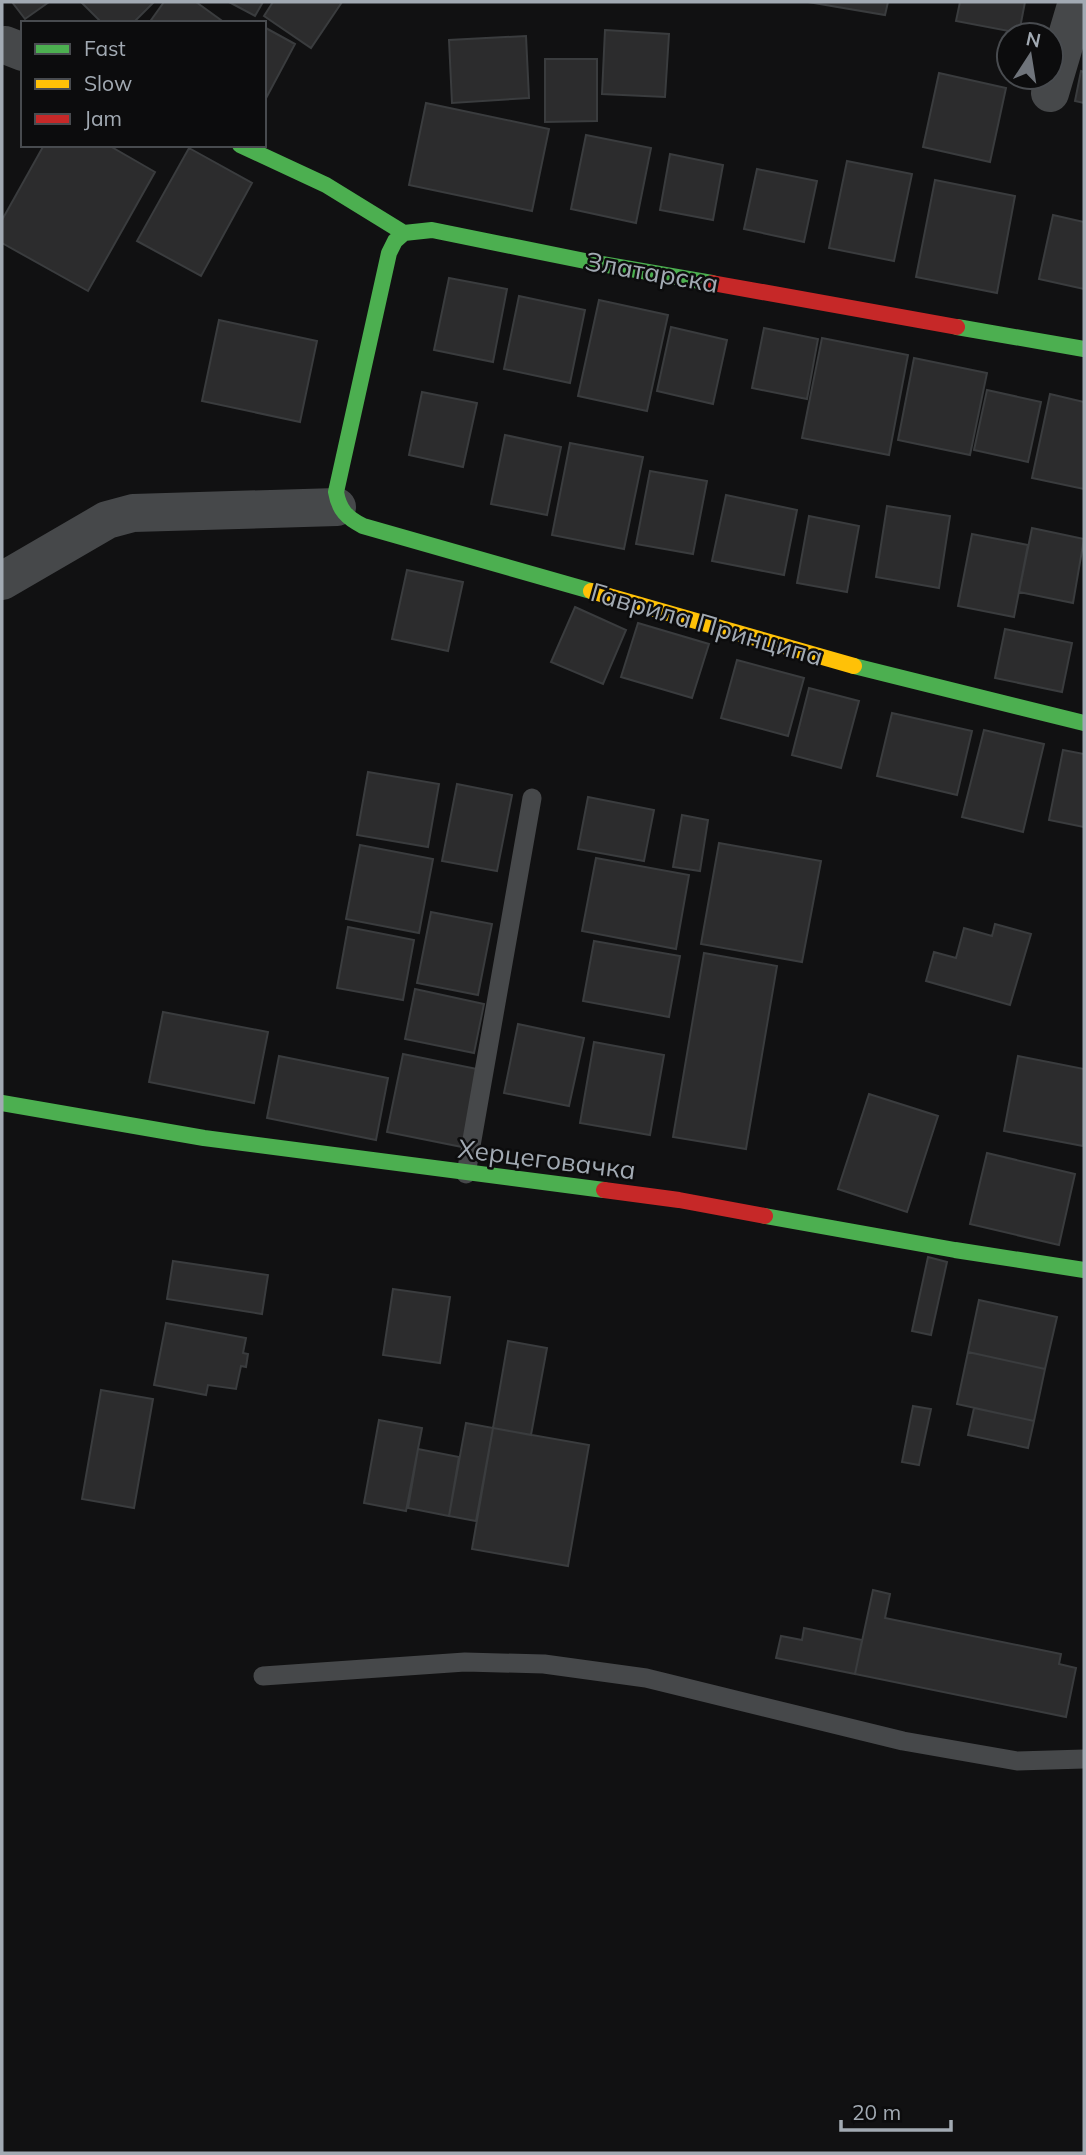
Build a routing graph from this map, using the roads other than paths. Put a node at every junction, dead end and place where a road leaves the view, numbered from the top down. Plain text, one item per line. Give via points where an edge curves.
1 (1077, 2) edge
2 (1051, 93) dead end
3 (244, 147) edge
4 (404, 233) junction
5 (1084, 349) edge
6 (337, 507) junction
7 (2, 581) edge
8 (1084, 723) edge
9 (532, 798) dead end
10 (2, 1104) edge
11 (466, 1174) junction
12 (1084, 1270) edge
13 (263, 1676) dead end
14 (1084, 1759) edge

1 - 2 street
3 - 4 street via 326,186
4 - 5 street, Златарска via 432,230
4 - 6 street via 389,253 336,492
6 - 7 street via 133,513 107,520
6 - 8 street, Гаврила Принципа via 363,526 892,677
9 - 11 lane
10 - 11 street, Херцеговачка
11 - 12 street, Херцеговачка via 679,1200
13 - 14 lane via 465,1662 544,1664 646,1678 902,1741 1017,1761

